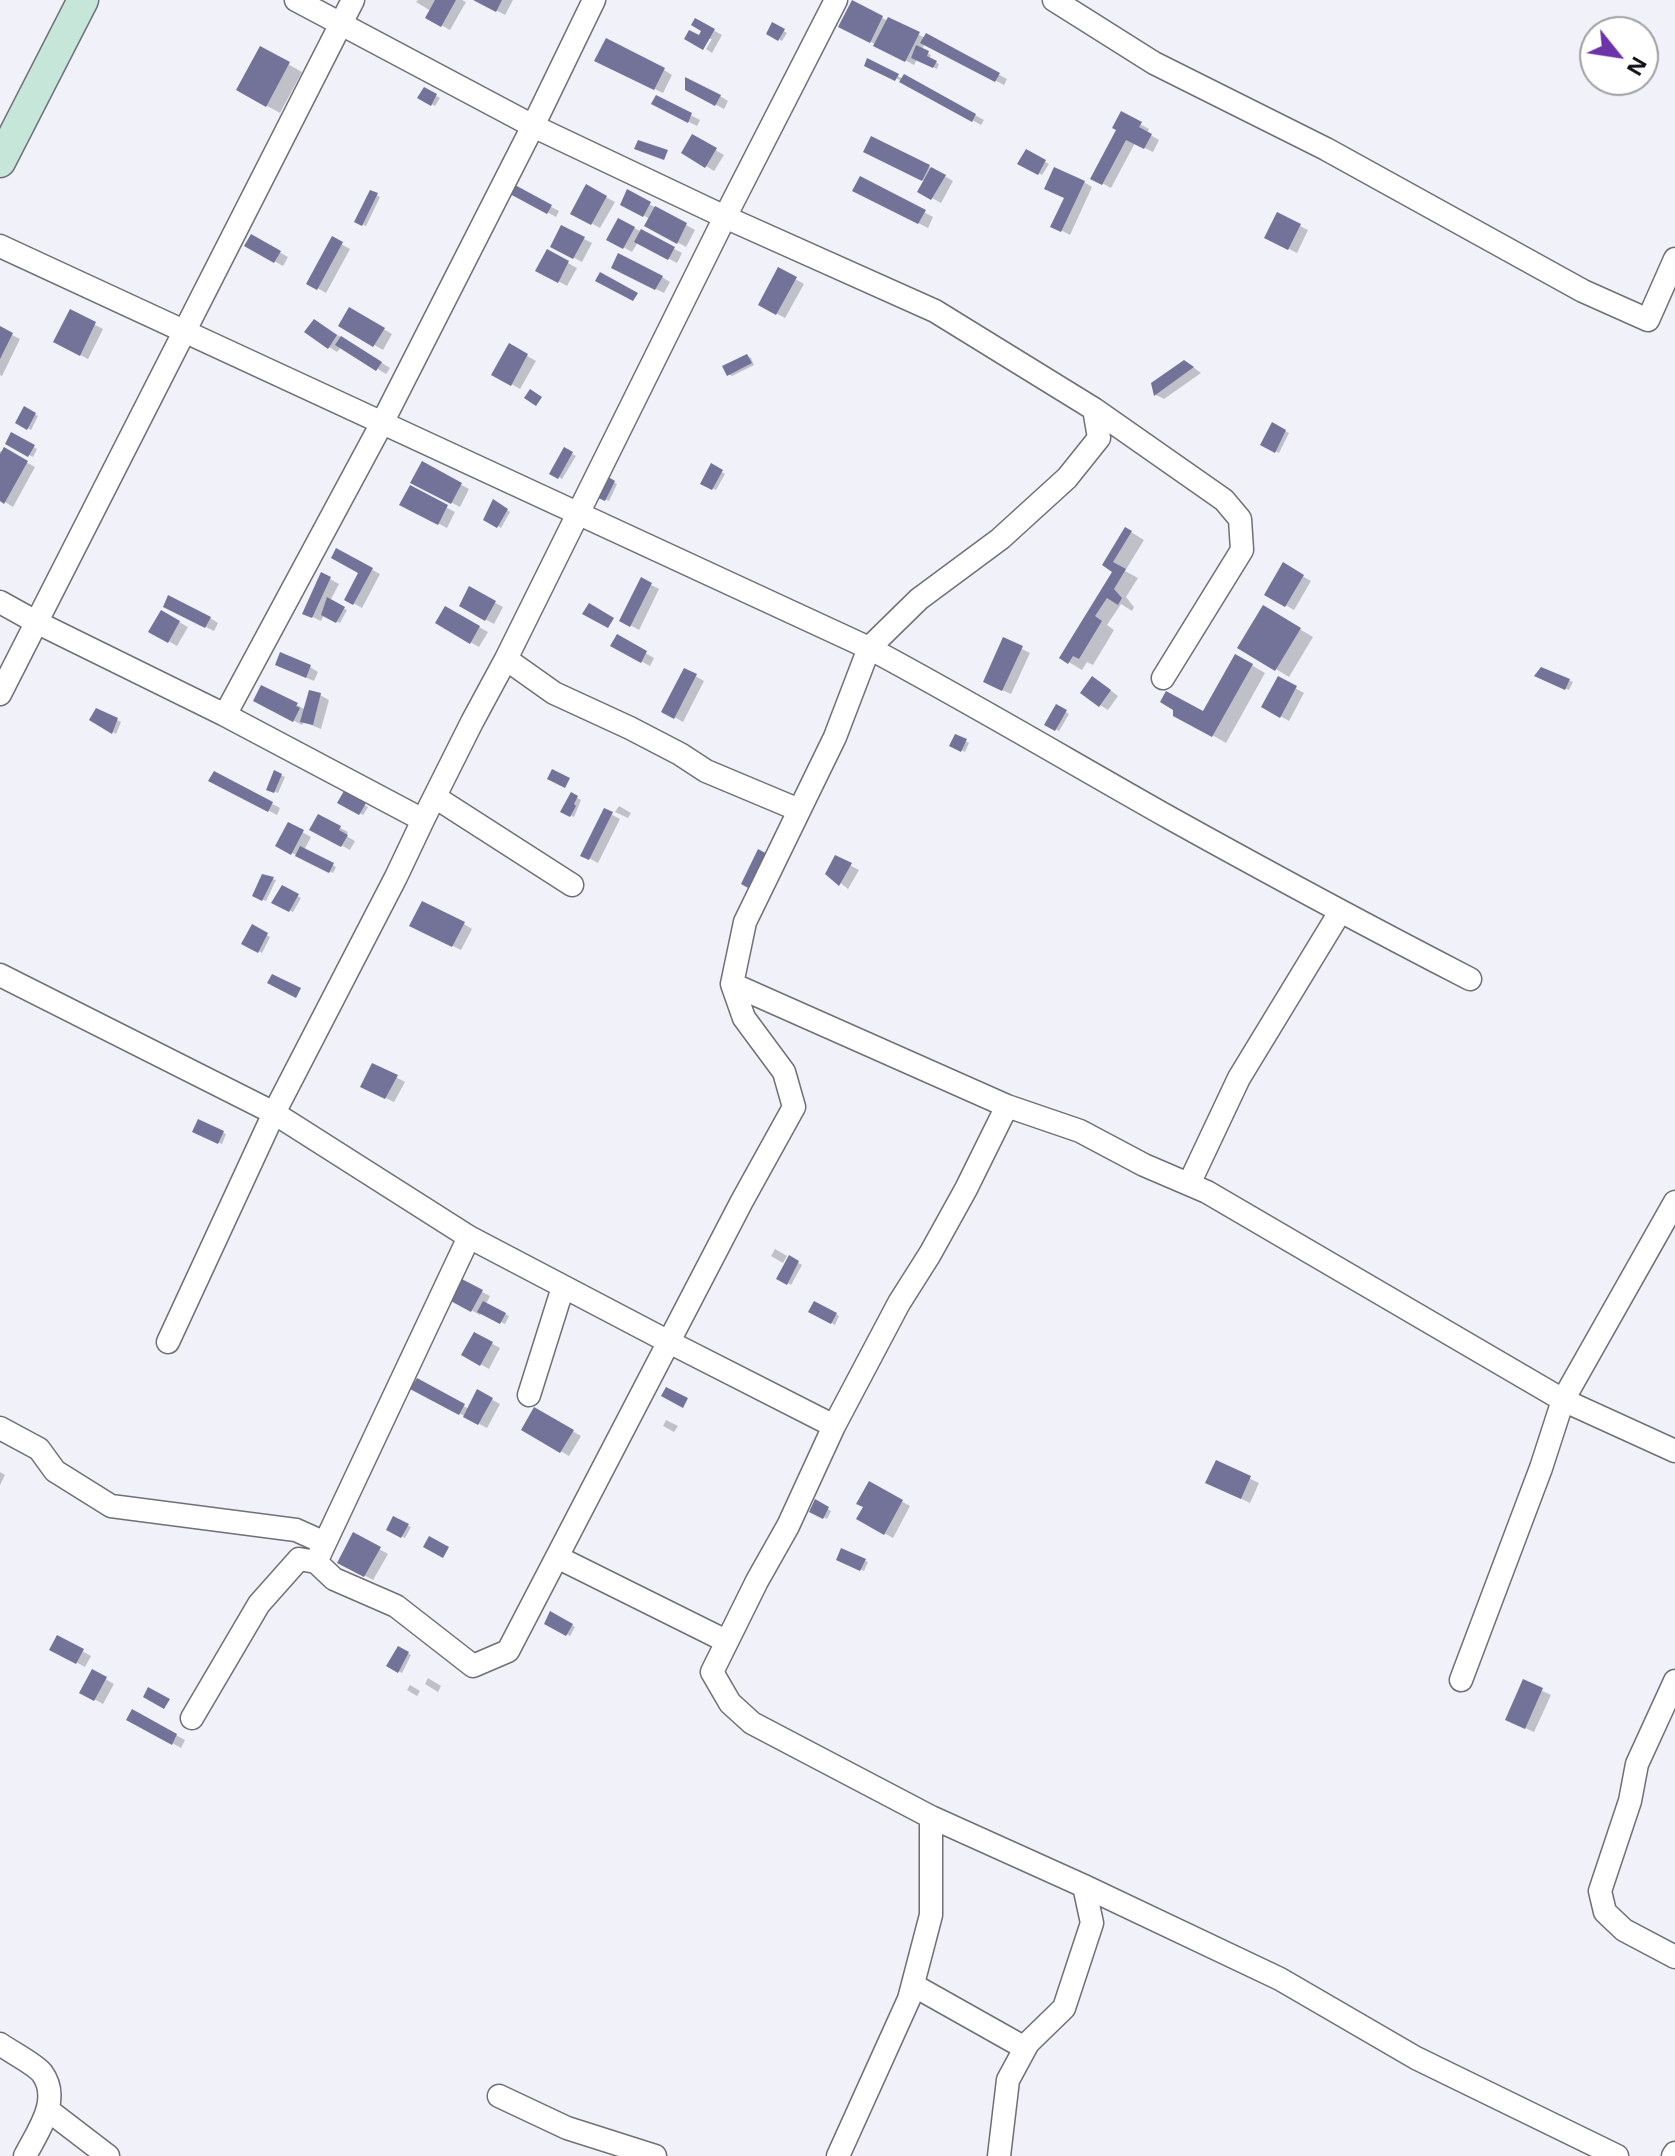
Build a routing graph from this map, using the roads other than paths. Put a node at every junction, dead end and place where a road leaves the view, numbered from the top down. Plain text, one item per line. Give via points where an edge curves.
1 (83, 0) edge
2 (296, 0) edge
3 (353, 0) edge
4 (594, 0) edge
5 (836, 0) edge
6 (1054, 0) edge
7 (340, 24) junction
8 (533, 126) junction
9 (0, 162) edge
10 (725, 217) junction
11 (0, 246) edge
12 (1675, 259) edge
13 (185, 331) junction
14 (1094, 409) junction
15 (382, 423) junction
16 (579, 514) junction
17 (0, 602) edge
18 (36, 622) junction
19 (869, 648) junction
20 (506, 659) junction
21 (1163, 678) dead end
22 (0, 694) edge
23 (225, 715) junction
24 (435, 797) junction
25 (799, 810) junction
26 (423, 820) junction
27 (572, 885) dead end
28 (1340, 912) junction
29 (0, 975) edge
30 (1470, 979) dead end
31 (732, 984) junction
32 (1007, 1106) junction
33 (274, 1113) junction
34 (1189, 1184) junction
35 (1675, 1202) edge
36 (469, 1237) junction
37 (563, 1287) junction
38 (168, 1342) dead end
39 (669, 1342) junction
40 (529, 1395) dead end
41 (1563, 1400) junction
42 (834, 1426) junction
43 (0, 1428) edge
44 (1675, 1451) edge
45 (320, 1553) junction
46 (557, 1557) junction
47 (726, 1641) junction
48 (1461, 1680) dead end
49 (1675, 1681) edge
50 (192, 1718) dead end
51 (931, 1817) junction
52 (1084, 1886) junction
53 (1675, 1957) edge
54 (913, 1985) junction
55 (0, 2044) edge
56 (1025, 2048) junction
57 (499, 2096) dead end
58 (48, 2110) junction
59 (25, 2156) edge
60 (108, 2156) edge
61 (655, 2156) edge
62 (838, 2156) edge
63 (999, 2156) edge
64 (1617, 2156) edge

1 - 9 main road
2 - 7 street
3 - 7 street
4 - 8 street
5 - 10 street
6 - 12 street via 1154,63 1326,149 1583,291 1648,320
7 - 8 street
7 - 13 street
8 - 10 street
8 - 15 street
10 - 14 street via 935,311
10 - 16 street
11 - 13 street
13 - 15 street
13 - 18 street
14 - 19 street via 1099,438 1067,478 1000,539 919,599
14 - 21 street via 1224,500 1240,519 1242,550
15 - 16 street
15 - 23 street
16 - 19 street
16 - 20 street
17 - 18 street
18 - 22 street
18 - 23 street
19 - 25 street via 835,737
19 - 28 street
20 - 24 street
20 - 25 street via 554,693 706,771
23 - 26 street
24 - 26 street
24 - 27 street
25 - 31 street via 745,922
26 - 33 street
28 - 30 street
28 - 34 street via 1239,1078
29 - 33 street
31 - 32 street
31 - 39 street via 744,1018 784,1072 794,1107
32 - 34 street via 1080,1131
32 - 42 street
33 - 36 street
33 - 38 street
34 - 41 street
35 - 41 street
36 - 37 street
36 - 45 street
37 - 39 street
37 - 40 street
39 - 42 street
39 - 46 street
41 - 44 street
41 - 48 street
42 - 47 street
43 - 45 street via 39,1449 55,1471 111,1506 296,1530
45 - 46 street via 334,1579 396,1606 473,1666 508,1651
45 - 50 street via 299,1559 259,1604
46 - 47 street
47 - 51 street via 712,1672 730,1703 752,1723
49 - 53 street via 1637,1764 1600,1891 1605,1912 1624,1930
51 - 52 street
51 - 54 street via 931,1915
52 - 56 street via 1092,1923 1064,2008
52 - 64 street via 1280,1979 1416,2058
54 - 56 street
54 - 62 street
55 - 58 street via 42,2072 51,2092
56 - 63 street via 1008,2080
57 - 61 street via 567,2128
58 - 59 street
58 - 60 street

